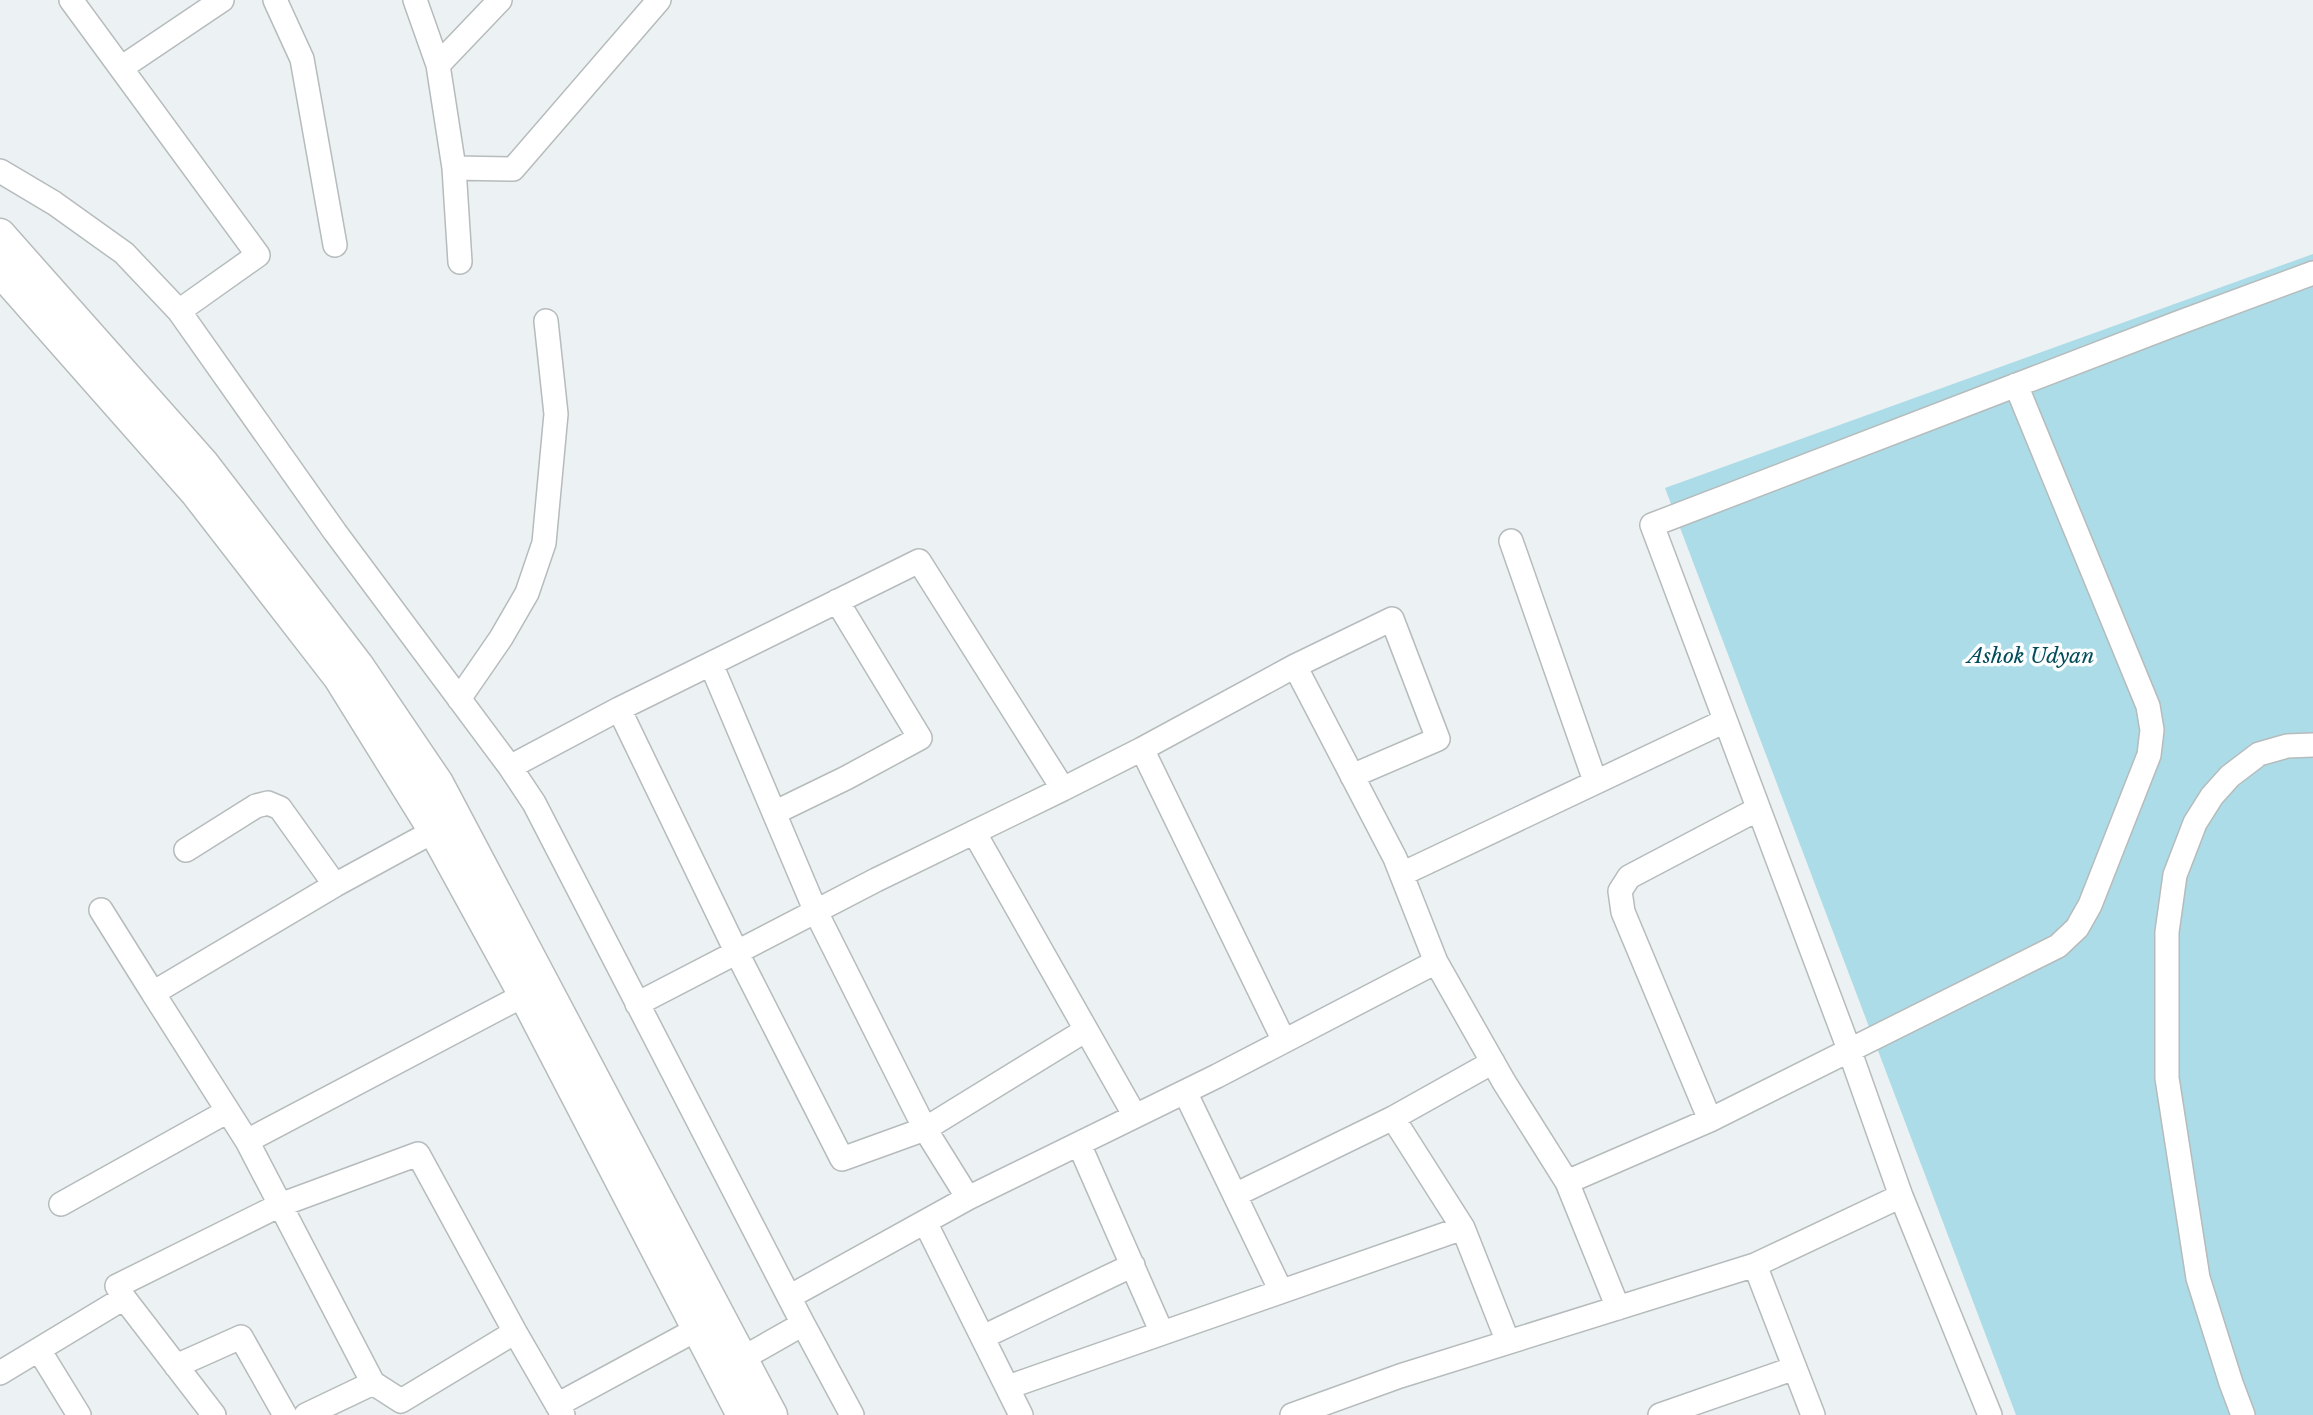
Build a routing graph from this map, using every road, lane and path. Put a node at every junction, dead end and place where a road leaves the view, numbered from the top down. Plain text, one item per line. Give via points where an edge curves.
1 (71, 0) edge
2 (222, 0) edge
3 (275, 0) edge
4 (415, 0) edge
5 (500, 0) edge
6 (659, 0) edge
7 (438, 65) junction
8 (121, 68) junction
9 (454, 168) junction
10 (0, 171) edge
11 (0, 234) edge
12 (335, 245) dead end
13 (460, 262) dead end
14 (0, 271) edge
15 (2313, 273) edge
16 (179, 311) junction
17 (546, 321) dead end
18 (2016, 385) junction
19 (1511, 541) dead end
20 (838, 601) junction
21 (711, 664) junction
22 (1295, 666) junction
23 (459, 699) junction
24 (619, 709) junction
25 (1726, 721) junction
26 (2313, 745) edge
27 (1142, 749) junction
28 (510, 767) junction
29 (1352, 776) junction
30 (1595, 781) junction
31 (1063, 789) junction
32 (1758, 809) junction
33 (774, 813) junction
34 (435, 831) junction
35 (974, 832) junction
36 (186, 850) dead end
37 (1402, 874) junction
38 (335, 885) junction
39 (101, 911) dead end
40 (816, 912) junction
41 (737, 953) junction
42 (1436, 962) junction
43 (153, 993) junction
44 (524, 995) junction
45 (637, 1004) junction
46 (1086, 1030) junction
47 (1284, 1041) junction
48 (1850, 1052) junction
49 (1493, 1062) junction
50 (1185, 1092) junction
51 (228, 1111) junction
52 (1135, 1116) junction
53 (1393, 1118) junction
54 (1710, 1120) junction
55 (925, 1129) junction
56 (247, 1141) junction
57 (1079, 1144) junction
58 (1566, 1182) junction
59 (1235, 1195) junction
60 (1901, 1196) junction
61 (968, 1198) junction
62 (61, 1205) dead end
63 (280, 1205) junction
64 (925, 1222) junction
65 (1463, 1228) junction
66 (1133, 1265) junction
67 (1755, 1265) junction
68 (1281, 1291) junction
69 (789, 1297) junction
70 (124, 1298) junction
71 (1618, 1308) junction
72 (710, 1323) junction
73 (803, 1324) junction
74 (515, 1332) junction
75 (1162, 1333) junction
76 (983, 1336) junction
77 (1508, 1342) junction
78 (38, 1350) junction
79 (743, 1358) junction
80 (176, 1366) junction
81 (1795, 1368) junction
82 (0, 1373) edge
83 (373, 1383) junction
84 (1008, 1387) junction
85 (404, 1408) edge
86 (560, 1410) edge
87 (1324, 1410) edge
88 (1673, 1413) edge
89 (79, 1415) edge
90 (214, 1415) edge
91 (285, 1415) edge
92 (306, 1415) edge
93 (742, 1415) edge
94 (772, 1415) edge
95 (852, 1415) edge
96 (1021, 1415) edge
97 (1292, 1415) edge
98 (1813, 1415) edge
99 (1990, 1415) edge
100 (2243, 1415) edge

1 - 8 street
2 - 8 street
3 - 12 street via 302,59
4 - 7 street
5 - 7 street
6 - 9 street via 513,169
7 - 9 street
8 - 16 street via 258,255
9 - 13 street
10 - 16 street via 124,253
11 - 72 main road via 204,464 358,665 430,772
14 - 34 main road via 195,492 331,667
15 - 18 street
16 - 23 street
17 - 23 street via 556,414 544,543 527,593
18 - 25 street via 1652,525
18 - 48 street via 2148,706 2152,730 2149,755 2077,928 2058,946
19 - 30 street
20 - 21 street
20 - 31 street via 919,561
20 - 33 street via 920,738
21 - 24 street
21 - 33 street
22 - 27 street
22 - 29 street
22 - 29 street via 1392,619 1438,739
23 - 28 street
24 - 28 street
24 - 41 street
25 - 30 street
25 - 32 street
26 - 100 street via 2259,754 2212,796 2195,823 2175,876 2167,932 2167,1078 2198,1278
27 - 31 street
27 - 47 street
28 - 45 street via 534,803
29 - 37 street
30 - 37 street
31 - 35 street
32 - 48 street
32 - 54 street via 1629,877 1620,891 1623,912
33 - 40 street
34 - 38 street
34 - 44 main road
35 - 40 street
35 - 46 street
36 - 38 street via 268,803 280,808
37 - 42 street
38 - 43 street
39 - 43 street
40 - 41 street
40 - 55 street
41 - 45 street
41 - 55 street via 842,1159
42 - 47 street
42 - 49 street
43 - 51 street
44 - 56 street
44 - 72 main road
45 - 69 street
46 - 52 street
46 - 55 street
47 - 50 street
48 - 54 street
48 - 60 street
49 - 53 street
49 - 58 street
50 - 52 street
50 - 59 street
51 - 56 street
51 - 62 street
52 - 57 street
53 - 59 street
53 - 65 street
54 - 58 street
55 - 61 street
56 - 63 street
57 - 61 street
57 - 66 street
58 - 71 street
59 - 68 street
60 - 67 street
60 - 99 street
61 - 64 street
63 - 70 street via 117,1286
63 - 74 street via 418,1154
63 - 83 street
64 - 69 street
64 - 76 street
65 - 68 street
65 - 77 street
66 - 75 street
66 - 76 street
67 - 71 street
67 - 81 street
68 - 75 street
69 - 73 street
70 - 78 street
70 - 80 street
71 - 77 street
72 - 79 main road
72 - 86 street
72 - 93 main road
73 - 79 street
73 - 95 street
74 - 85 street
74 - 86 street
75 - 84 street
76 - 84 street
77 - 87 street via 1400,1376
78 - 82 street
78 - 89 street
79 - 94 main road
80 - 90 street
80 - 91 street via 241,1336
81 - 88 street
81 - 98 street
83 - 85 street
83 - 92 street
84 - 96 street
87 - 97 street

